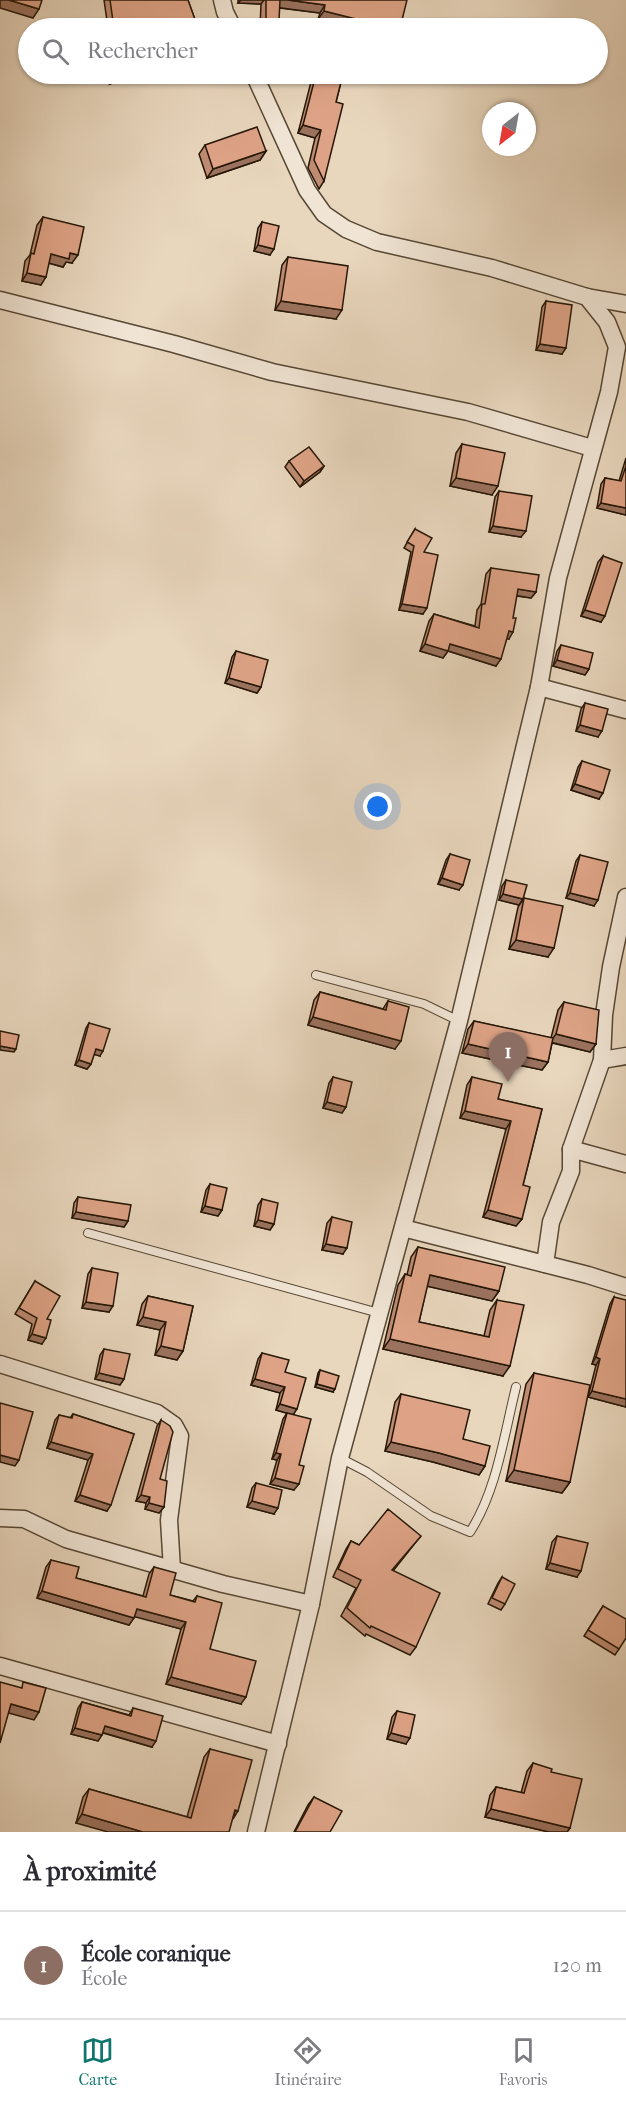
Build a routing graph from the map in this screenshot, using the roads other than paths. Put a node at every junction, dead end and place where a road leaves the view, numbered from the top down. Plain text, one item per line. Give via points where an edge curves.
1 (222, 0) edge
2 (228, 18) edge
3 (259, 84) edge
4 (587, 297) junction
5 (0, 300) edge
6 (626, 304) edge
7 (622, 341) edge
8 (592, 448) junction
9 (539, 687) junction
10 (626, 710) edge
11 (626, 897) edge
12 (316, 975) dead end
13 (459, 1021) junction
14 (626, 1056) edge
15 (602, 1060) junction
16 (571, 1149) junction
17 (626, 1164) edge
18 (403, 1228) junction
19 (88, 1233) dead end
20 (545, 1264) junction
21 (626, 1287) edge
22 (379, 1313) junction
23 (0, 1364) edge
24 (516, 1387) dead end
25 (340, 1458) junction
26 (0, 1518) edge
27 (171, 1569) junction
28 (311, 1604) junction
29 (0, 1666) edge
30 (278, 1744) junction
31 (256, 1832) edge

1 - 2 street
3 - 4 street via 307,190 324,214 346,229 377,242 492,268
4 - 6 street
4 - 7 street
5 - 8 street via 272,372 468,411
7 - 8 street
8 - 9 street via 558,578
9 - 10 street
9 - 13 street
11 - 15 street via 604,1015
12 - 13 lane via 424,1004
13 - 18 street
14 - 15 street
15 - 16 street
16 - 17 street
16 - 20 street via 571,1172 551,1222
18 - 20 street
18 - 22 street
19 - 22 lane
20 - 21 street
22 - 25 street
23 - 27 street via 157,1413 174,1425 180,1436 169,1520
24 - 25 lane via 494,1479 470,1533 431,1516
25 - 28 street
26 - 27 street via 24,1519 66,1539
27 - 28 street
28 - 30 street
29 - 30 street
30 - 31 street

